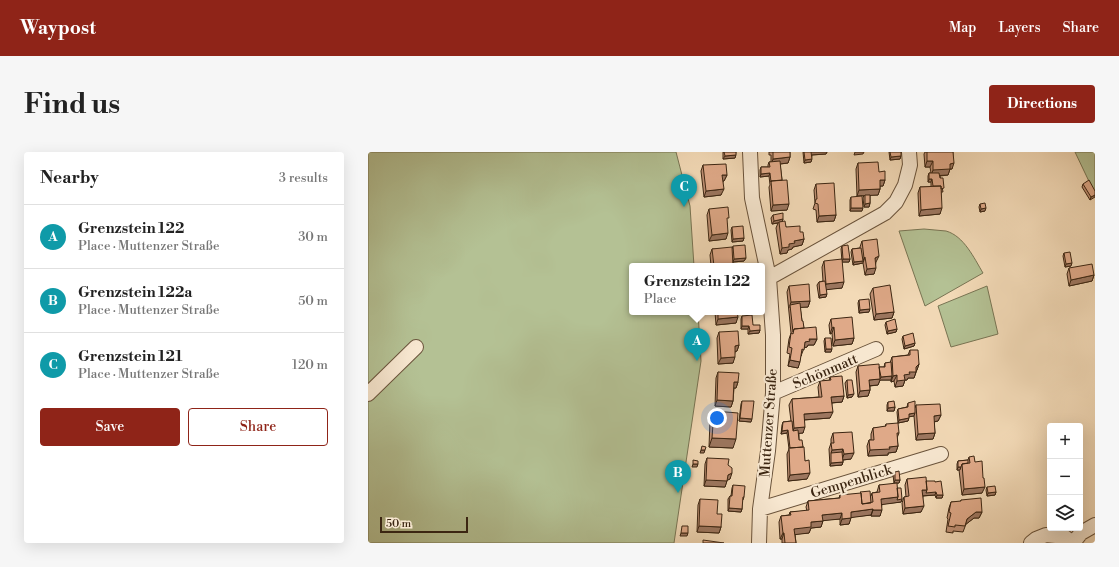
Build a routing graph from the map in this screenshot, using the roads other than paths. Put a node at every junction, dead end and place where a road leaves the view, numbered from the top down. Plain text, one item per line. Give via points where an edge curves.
1 (750, 152) edge
2 (909, 152) edge
3 (769, 278) junction
4 (416, 347) dead end
5 (876, 350) dead end
6 (773, 393) junction
7 (368, 394) edge
8 (941, 454) dead end
9 (760, 509) junction
10 (1095, 525) edge
11 (759, 543) edge
12 (1031, 543) edge
13 (1073, 543) edge

1 - 3 street, Muttenzer Straße via 752,198
2 - 3 street via 910,165 905,185 896,202 885,213
3 - 6 street, Muttenzer Straße
4 - 7 street
5 - 6 street, Schönmatt
6 - 9 street, Muttenzer Straße
8 - 9 street, Gempenblick
9 - 11 street, Muttenzer Straße
10 - 13 street via 1081,533
12 - 13 street via 1046,535 1065,537

